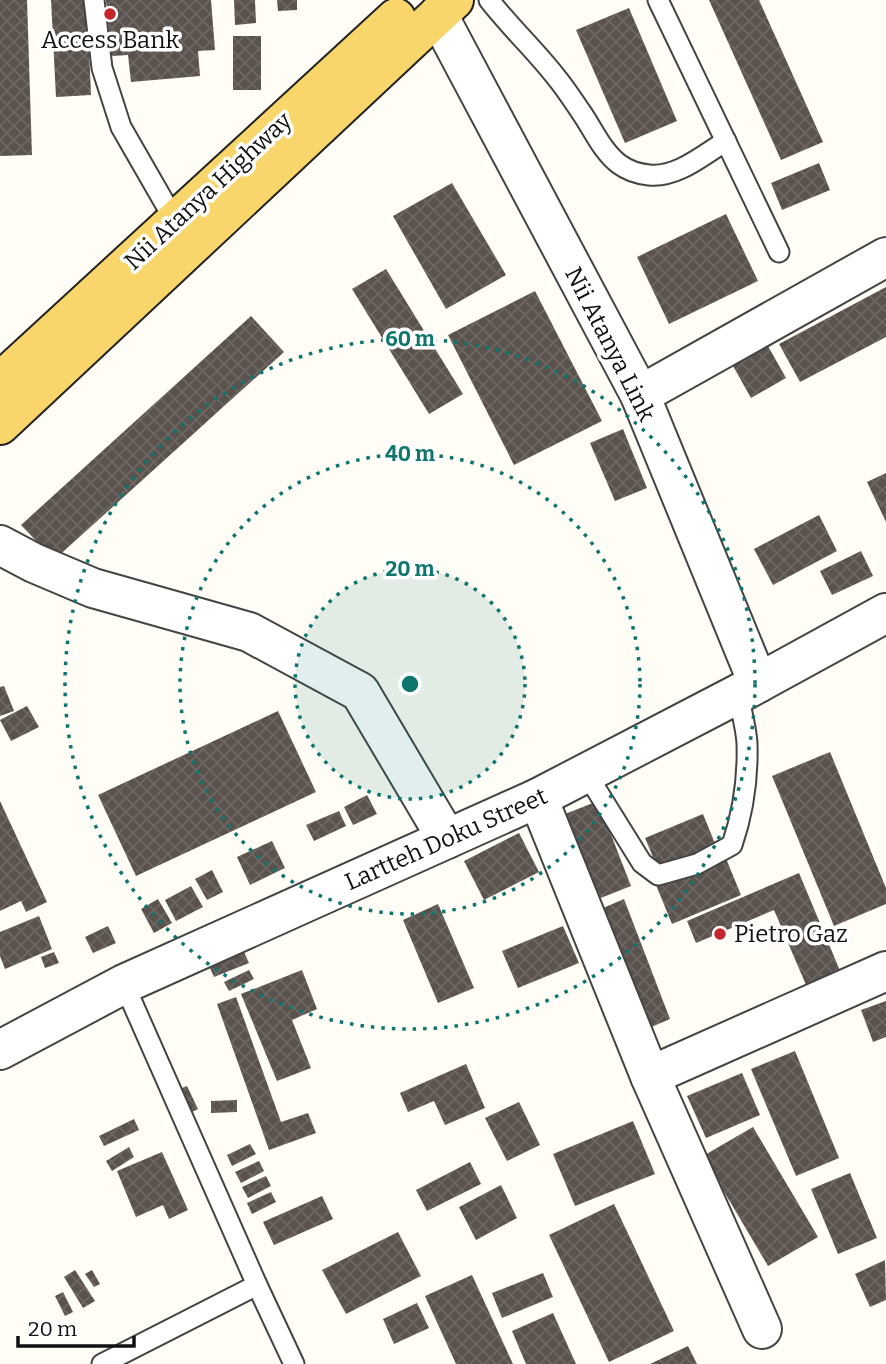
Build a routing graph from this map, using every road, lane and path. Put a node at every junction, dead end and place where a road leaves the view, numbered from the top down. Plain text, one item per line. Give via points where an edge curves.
1 (94, 0) edge
2 (489, 0) edge
3 (658, 0) edge
4 (436, 5) edge
5 (726, 141) junction
6 (175, 221) junction
7 (779, 252) dead end
8 (886, 257) edge
9 (2, 376) edge
10 (640, 396) junction
11 (0, 425) edge
12 (0, 545) edge
13 (886, 613) edge
14 (748, 689) junction
15 (586, 773) junction
16 (538, 798) junction
17 (447, 839) junction
18 (886, 971) edge
19 (124, 984) junction
20 (0, 1050) edge
21 (649, 1076) junction
22 (257, 1285) junction
23 (762, 1329) dead end
24 (102, 1364) edge
25 (294, 1364) edge

1 - 6 lane via 102,68 121,127
2 - 5 lane via 555,75 618,163 648,175 663,174 679,170
3 - 5 lane
4 - 6 main road, Nii Atanya Highway
4 - 10 street, Nii Atanya Link
4 - 11 main road
5 - 7 lane
6 - 9 main road, Nii Atanya Highway
8 - 10 street
10 - 14 street, Nii Atanya Link
12 - 17 street via 93,588 249,632 360,692
13 - 14 street, Lartteh Doku Street
14 - 15 street, Lartteh Doku Street
14 - 15 lane via 745,786 739,823 732,845 697,864 658,874 642,863
15 - 16 street, Lartteh Doku Street
16 - 17 street, Lartteh Doku Street
16 - 21 street
17 - 19 street, Lartteh Doku Street
18 - 21 street
19 - 20 street, Lartteh Doku Street
19 - 22 lane
21 - 23 street
22 - 24 lane
22 - 25 lane

